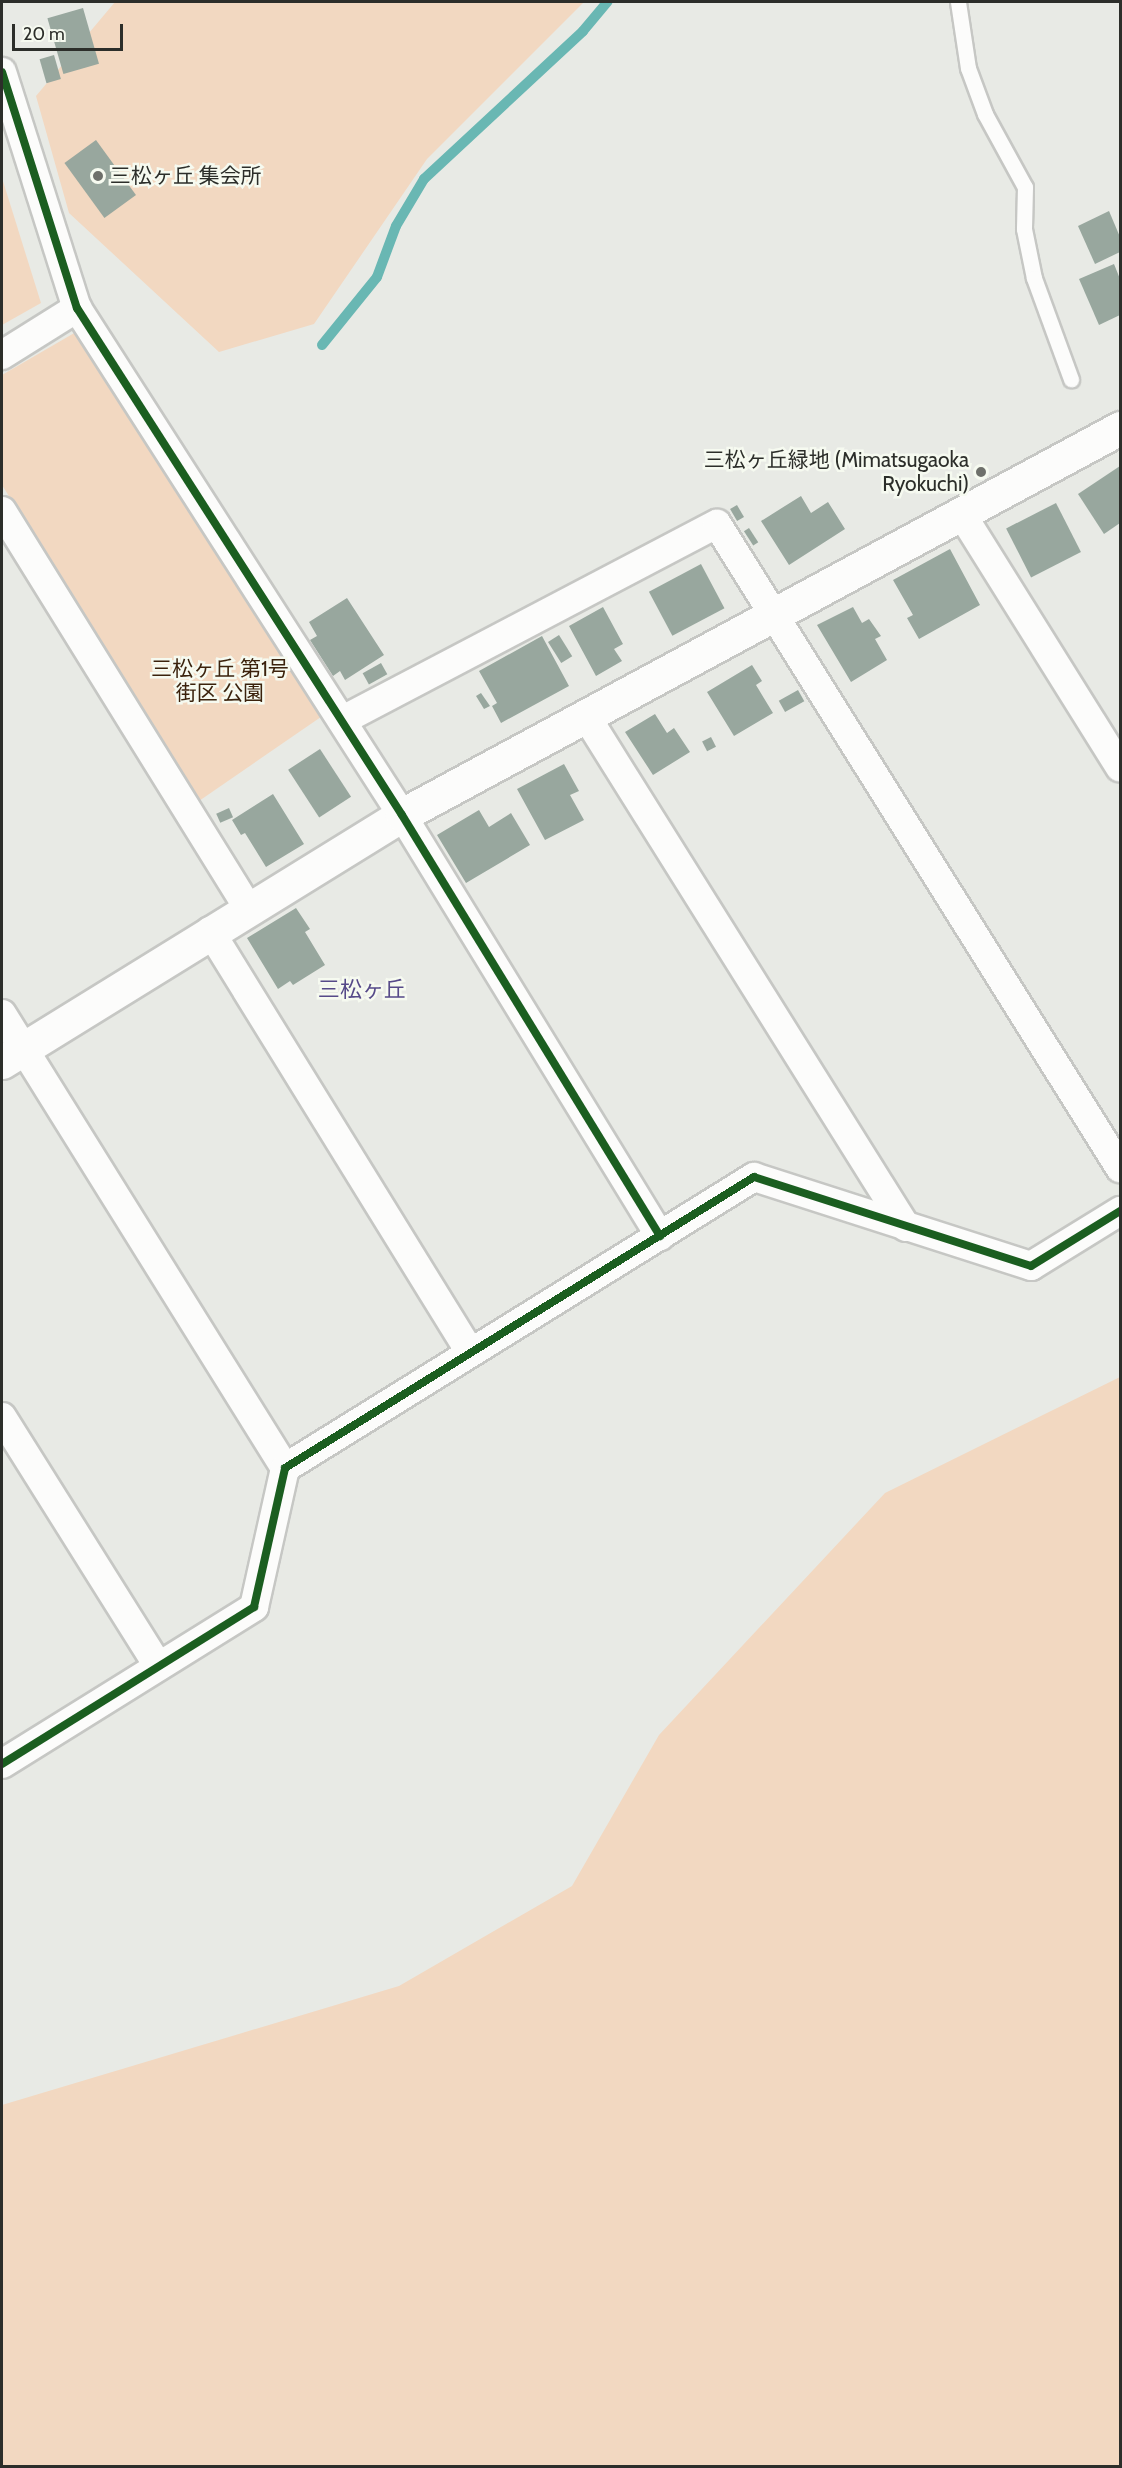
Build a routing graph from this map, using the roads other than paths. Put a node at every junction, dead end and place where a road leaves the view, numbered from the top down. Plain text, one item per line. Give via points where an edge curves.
1 (958, 2) edge
2 (2, 72) edge
3 (77, 308) junction
4 (2, 355) edge
5 (1071, 380) dead end
6 (1120, 428) edge
7 (2, 511) edge
8 (961, 513) junction
9 (773, 612) junction
10 (586, 716) junction
11 (342, 720) junction
12 (1120, 767) edge
13 (402, 815) junction
14 (248, 907) junction
15 (210, 931) junction
16 (2, 1014) edge
17 (12, 1056) edge
18 (1120, 1168) edge
19 (1120, 1211) edge
20 (906, 1227) junction
21 (660, 1236) junction
22 (470, 1352) junction
23 (2, 1417) edge
24 (285, 1468) junction
25 (158, 1666) junction
26 (2, 1764) edge

1 - 5 lane via 968,68 985,114 1025,187 1024,229 1034,278
2 - 3 street
3 - 4 street
3 - 11 street
6 - 8 street
7 - 14 street
8 - 9 street
8 - 12 street
9 - 10 street
9 - 11 street via 717,524
9 - 18 street
10 - 13 street
10 - 20 street
11 - 13 street
13 - 14 street
13 - 21 street
14 - 15 street
15 - 17 street
15 - 22 street
16 - 17 street
17 - 24 street
19 - 20 street via 1031,1266
20 - 21 street via 754,1177
21 - 22 street
22 - 24 street
23 - 25 street
24 - 25 street via 254,1607
25 - 26 street

